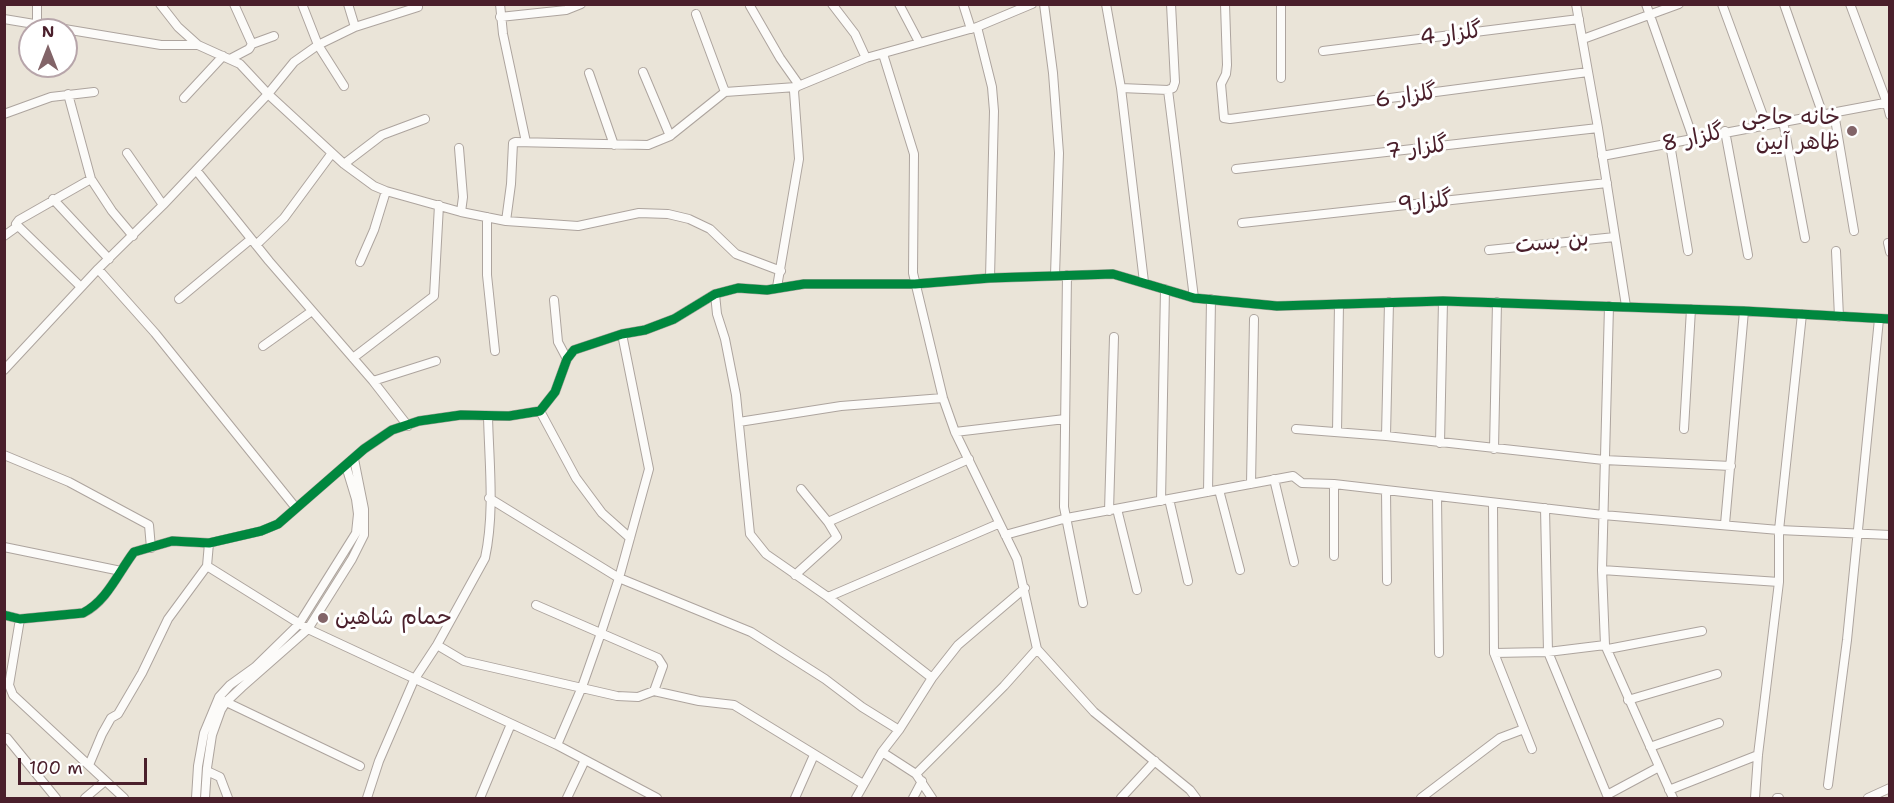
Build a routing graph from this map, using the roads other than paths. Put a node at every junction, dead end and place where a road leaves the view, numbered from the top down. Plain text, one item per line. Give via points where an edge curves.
1 (160, 4) edge
2 (234, 4) edge
3 (302, 4) edge
4 (348, 4) edge
5 (417, 4) edge
6 (500, 4) edge
7 (581, 4) edge
8 (832, 4) edge
9 (899, 4) edge
10 (963, 4) edge
11 (1032, 4) edge
12 (1044, 4) edge
13 (1106, 4) edge
14 (1171, 4) edge
15 (1225, 4) edge
16 (1281, 4) edge
17 (1576, 4) edge
18 (1646, 4) edge
19 (1679, 4) edge
20 (1722, 4) edge
21 (1784, 4) edge
22 (1850, 4) edge
23 (750, 6) dead end
24 (696, 14) dead end
25 (1650, 16) junction
26 (501, 17) junction
27 (1579, 19) junction
28 (355, 27) junction
29 (974, 28) junction
30 (78, 31) edge
31 (273, 36) dead end
32 (1583, 39) junction
33 (919, 42) junction
34 (252, 44) junction
35 (198, 45) junction
36 (318, 45) junction
37 (1323, 51) dead end
38 (883, 54) junction
39 (866, 57) junction
40 (226, 58) junction
41 (643, 72) dead end
42 (1588, 72) junction
43 (589, 73) dead end
44 (1281, 78) dead end
45 (344, 86) dead end
46 (797, 86) junction
47 (1121, 88) junction
48 (1168, 90) junction
49 (94, 92) dead end
50 (725, 92) junction
51 (68, 94) junction
52 (268, 94) junction
53 (184, 98) dead end
54 (1888, 103) edge
55 (1834, 113) junction
56 (4, 114) edge
57 (1823, 115) junction
58 (1890, 115) edge
59 (425, 119) dead end
60 (1783, 121) junction
61 (1766, 124) junction
62 (1598, 128) junction
63 (1725, 132) junction
64 (670, 136) junction
65 (1693, 138) junction
66 (526, 142) junction
67 (1670, 144) junction
68 (614, 145) junction
69 (459, 148) dead end
70 (127, 153) dead end
71 (332, 153) junction
72 (1602, 156) junction
73 (344, 164) junction
74 (1236, 169) dead end
75 (196, 170) junction
76 (91, 179) junction
77 (1607, 183) junction
78 (386, 191) junction
79 (53, 199) junction
80 (439, 205) junction
81 (163, 206) junction
82 (461, 212) junction
83 (487, 217) junction
84 (506, 221) junction
85 (1242, 223) dead end
86 (18, 226) junction
87 (1854, 231) dead end
88 (4, 236) edge
89 (133, 236) junction
90 (1615, 237) junction
91 (1805, 238) dead end
92 (254, 242) junction
93 (1489, 250) dead end
94 (1688, 251) dead end
95 (1836, 252) dead end
96 (1748, 255) dead end
97 (109, 259) junction
98 (360, 262) dead end
99 (98, 269) junction
100 (781, 272) junction
101 (1055, 275) junction
102 (1067, 275) junction
103 (990, 278) junction
104 (1144, 282) junction
105 (915, 284) junction
106 (81, 287) junction
107 (777, 287) junction
108 (1165, 289) junction
109 (715, 294) junction
110 (1194, 298) junction
111 (179, 299) dead end
112 (1211, 299) junction
113 (554, 300) dead end
114 (1443, 301) junction
115 (1389, 302) junction
116 (1497, 302) junction
117 (1339, 304) junction
118 (1609, 306) junction
119 (1626, 306) junction
120 (1691, 309) junction
121 (312, 311) junction
122 (1744, 311) junction
123 (1802, 314) junction
124 (1839, 318) junction
125 (1254, 319) dead end
126 (1879, 319) junction
127 (1890, 319) edge
128 (622, 334) junction
129 (1114, 337) dead end
130 (264, 346) dead end
131 (495, 351) dead end
132 (353, 358) junction
133 (567, 359) junction
134 (436, 361) dead end
135 (4, 370) edge
136 (373, 381) junction
137 (943, 398) junction
138 (540, 411) junction
139 (488, 416) junction
140 (1065, 419) junction
141 (739, 422) junction
142 (408, 426) junction
143 (1296, 429) dead end
144 (1684, 429) dead end
145 (955, 432) junction
146 (1337, 432) junction
147 (1386, 436) junction
148 (1440, 442) junction
149 (1494, 449) junction
150 (4, 456) edge
151 (354, 459) junction
152 (969, 459) junction
153 (1604, 460) junction
154 (346, 466) junction
155 (1731, 466) junction
156 (1274, 479) junction
157 (1251, 484) junction
158 (1334, 484) junction
159 (801, 489) dead end
160 (1219, 490) junction
161 (1386, 490) junction
162 (1208, 492) junction
163 (1437, 497) junction
164 (489, 498) junction
165 (1165, 500) junction
166 (1493, 503) junction
167 (296, 508) junction
168 (1545, 508) junction
169 (1113, 510) junction
170 (1603, 515) junction
171 (1066, 519) junction
172 (828, 522) junction
173 (998, 524) junction
174 (1725, 524) junction
175 (1779, 530) junction
176 (1005, 535) junction
177 (1857, 535) junction
178 (1890, 535) edge
179 (630, 538) junction
180 (209, 543) junction
181 (4, 547) edge
182 (151, 548) junction
183 (1334, 556) dead end
184 (1294, 562) dead end
185 (207, 566) junction
186 (1240, 570) dead end
187 (1602, 570) junction
188 (121, 571) junction
189 (795, 576) junction
190 (618, 578) junction
191 (1188, 581) dead end
192 (1387, 581) dead end
193 (1779, 582) junction
194 (1024, 588) junction
195 (1137, 590) dead end
196 (828, 597) junction
197 (1083, 603) dead end
198 (536, 605) dead end
199 (4, 615) edge
200 (20, 619) junction
201 (299, 624) junction
202 (308, 629) junction
203 (1702, 630) dead end
204 (601, 633) junction
205 (437, 645) junction
206 (1607, 647) junction
207 (1037, 649) junction
208 (1548, 652) junction
209 (1439, 653) dead end
210 (1494, 653) junction
211 (258, 669) junction
212 (1717, 674) dead end
213 (932, 678) junction
214 (414, 680) junction
215 (582, 687) junction
216 (654, 691) junction
217 (1628, 699) junction
218 (222, 700) junction
219 (1719, 723) dead end
220 (511, 724) junction
221 (1524, 729) junction
222 (899, 730) junction
223 (7, 738) dead end
224 (557, 745) junction
225 (1650, 747) junction
226 (1532, 749) dead end
227 (882, 752) junction
228 (814, 755) junction
229 (1758, 755) junction
230 (585, 760) junction
231 (1155, 761) junction
232 (89, 765) junction
233 (360, 766) dead end
234 (1659, 767) junction
235 (204, 769) junction
236 (919, 778) junction
237 (105, 782) junction
238 (863, 784) junction
239 (1828, 785) dead end
240 (1890, 788) edge
241 (1671, 794) edge
242 (56, 798) edge
243 (85, 798) edge
244 (124, 798) edge
245 (196, 798) edge
246 (206, 798) edge
247 (228, 798) edge
248 (367, 798) edge
249 (480, 798) edge
250 (567, 798) edge
251 (657, 798) edge
252 (795, 798) edge
253 (856, 798) edge
254 (913, 798) edge
255 (932, 798) edge
256 (1121, 798) edge
257 (1196, 798) edge
258 (1421, 798) edge
259 (1755, 798) edge
260 (1868, 798) edge

1 - 35 street
2 - 34 street
3 - 36 street
4 - 28 street
5 - 28 street via 418,8
6 - 26 street
7 - 26 street via 566,10
8 - 39 street via 855,34
9 - 33 street
10 - 29 street
11 - 29 street
12 - 101 street via 1059,153
13 - 47 street
14 - 48 street via 1175,82
15 - 42 street, گلزار 6 via 1227,65 1221,84 1224,118
16 - 44 street
17 - 27 street
18 - 25 street
19 - 25 street
20 - 61 street
21 - 57 street
22 - 54 street
23 - 46 street
24 - 50 street
25 - 32 street
25 - 65 street
26 - 66 street
27 - 32 street
27 - 37 street, گلزار 4
28 - 36 street
29 - 33 street
29 - 103 street via 992,87 994,111
30 - 35 street via 161,45
31 - 34 street
32 - 42 street
33 - 38 street
34 - 40 street
35 - 40 street
36 - 45 street
36 - 52 street via 294,62
38 - 39 street
38 - 105 street via 914,154
39 - 46 street
40 - 52 street via 240,64
40 - 53 street
41 - 64 street
42 - 62 street
43 - 68 street
46 - 50 street
46 - 100 street via 794,91 799,159
47 - 48 street
47 - 104 street
48 - 110 street
49 - 51 street
50 - 64 street
51 - 56 street
51 - 76 street
52 - 71 street
52 - 75 street
54 - 55 street, گلزار 8
54 - 58 street
55 - 57 street, گلزار 8
55 - 87 street
57 - 60 street, گلزار 8
59 - 73 street via 382,135
60 - 61 street, گلزار 8
60 - 91 street
61 - 63 street, گلزار 8
62 - 72 street
62 - 74 street, گلزار 7
63 - 65 street, گلزار 8
63 - 96 street
64 - 68 street via 648,145
65 - 67 street, گلزار 8
66 - 68 street
66 - 84 street via 513,143
67 - 72 street, گلزار 8
67 - 94 street
69 - 82 street
70 - 81 street
71 - 73 street
71 - 92 street via 284,218
72 - 77 street
73 - 78 street
75 - 81 street
75 - 92 street
76 - 79 street
76 - 89 street
77 - 85 street, گلزار9
77 - 90 street
78 - 80 street
78 - 98 street
79 - 86 street via 16,222
79 - 97 street
80 - 82 street
80 - 132 street via 434,296
81 - 89 street
82 - 83 street
83 - 84 street
83 - 131 street via 487,275
84 - 100 street via 578,226 639,213 668,214 710,229 736,254
86 - 88 street
86 - 106 street
89 - 97 street
90 - 93 street, بن بست
90 - 119 street
92 - 111 street
92 - 121 street
95 - 124 street
97 - 99 street
99 - 106 street
99 - 167 street via 156,333
100 - 107 street
101 - 102 street
101 - 103 street
102 - 104 street via 1113,274
102 - 140 street
103 - 105 street
104 - 108 street
105 - 107 street
105 - 137 street
106 - 135 street
107 - 109 street via 738,288
108 - 110 street
108 - 165 street
109 - 128 street via 674,319
109 - 141 street
110 - 112 street
112 - 117 street via 1277,306
112 - 162 street
113 - 133 street via 558,342
114 - 115 street
114 - 116 street
114 - 148 street
115 - 117 street
115 - 147 street
116 - 118 street
116 - 149 street
117 - 146 street
118 - 119 street
118 - 153 street
119 - 120 street
120 - 122 street
120 - 144 street
121 - 130 street
121 - 132 street
122 - 123 street
122 - 155 street
123 - 124 street
123 - 175 street
124 - 126 street
125 - 157 street
126 - 127 street
126 - 177 street
128 - 133 street via 574,350
128 - 179 street via 649,470
129 - 169 street
132 - 136 street
133 - 138 street via 555,392
134 - 136 street
136 - 142 street
137 - 141 street via 841,406
137 - 145 street
138 - 139 street
138 - 179 street via 576,478 602,513
139 - 142 street via 461,415
139 - 164 street
140 - 145 street
140 - 171 street
141 - 189 street via 750,534 766,554
142 - 151 street via 392,430
143 - 146 street
145 - 152 street
146 - 147 street
147 - 148 street
148 - 149 street
149 - 153 street
150 - 182 street via 69,482 149,525
151 - 154 street
151 - 202 street via 364,509 364,535
152 - 172 street
152 - 173 street
153 - 155 street
153 - 170 street
154 - 167 street
154 - 201 street via 356,499 356,533
155 - 174 street
156 - 157 street
156 - 158 street via 1293,476 1302,483
156 - 184 street
157 - 160 street
158 - 161 street
158 - 183 street
159 - 172 street
160 - 162 street
160 - 186 street
161 - 163 street
161 - 192 street
162 - 165 street
163 - 166 street
163 - 209 street
164 - 190 street
164 - 205 street via 485,558
165 - 169 street
165 - 191 street
166 - 168 street
166 - 210 street
167 - 180 street via 278,524 261,531
168 - 170 street
168 - 208 street
169 - 171 street
169 - 195 street
170 - 174 street
170 - 187 street
171 - 176 street
171 - 197 street
172 - 189 street via 837,537
173 - 176 street
173 - 196 street
174 - 175 street
175 - 177 street
175 - 193 street
176 - 194 street via 1017,559
177 - 178 street
177 - 239 street
179 - 190 street
180 - 182 street via 172,541
180 - 185 street
181 - 188 street
182 - 188 street via 134,552
185 - 201 street
185 - 232 street via 168,619 142,673 102,734
187 - 193 street
187 - 206 street
188 - 200 street via 108,591 83,613
189 - 196 street
190 - 204 street
190 - 222 street via 751,632
193 - 229 street
194 - 207 street
194 - 213 street via 958,645
196 - 213 street
198 - 204 street
199 - 200 street
200 - 232 street via 9,685 13,695
201 - 202 street
201 - 211 street
202 - 211 street
202 - 214 street
203 - 206 street
204 - 215 street
204 - 216 street via 662,662
205 - 214 street
205 - 215 street via 464,661
206 - 208 street
206 - 217 street
207 - 231 street via 1094,712
207 - 236 street
208 - 210 street
208 - 234 street via 1607,795
210 - 221 street
211 - 218 street
212 - 217 street
213 - 222 street
214 - 220 street
214 - 248 street
215 - 216 street via 617,696
215 - 224 street
216 - 228 street via 699,702 734,705
217 - 225 street
218 - 233 street
218 - 235 street
219 - 225 street
220 - 224 street
220 - 249 street
221 - 226 street
221 - 258 street via 1500,738
222 - 227 street
223 - 242 street
224 - 230 street
225 - 234 street
227 - 236 street
227 - 238 street
228 - 238 street
228 - 252 street
229 - 241 street
229 - 259 street
230 - 250 street
230 - 251 street
231 - 256 street
231 - 257 street
232 - 237 street
234 - 241 street
235 - 245 street
235 - 246 street
235 - 247 street via 220,777
236 - 254 street
236 - 255 street
237 - 243 street
237 - 244 street
238 - 253 street
240 - 260 street

